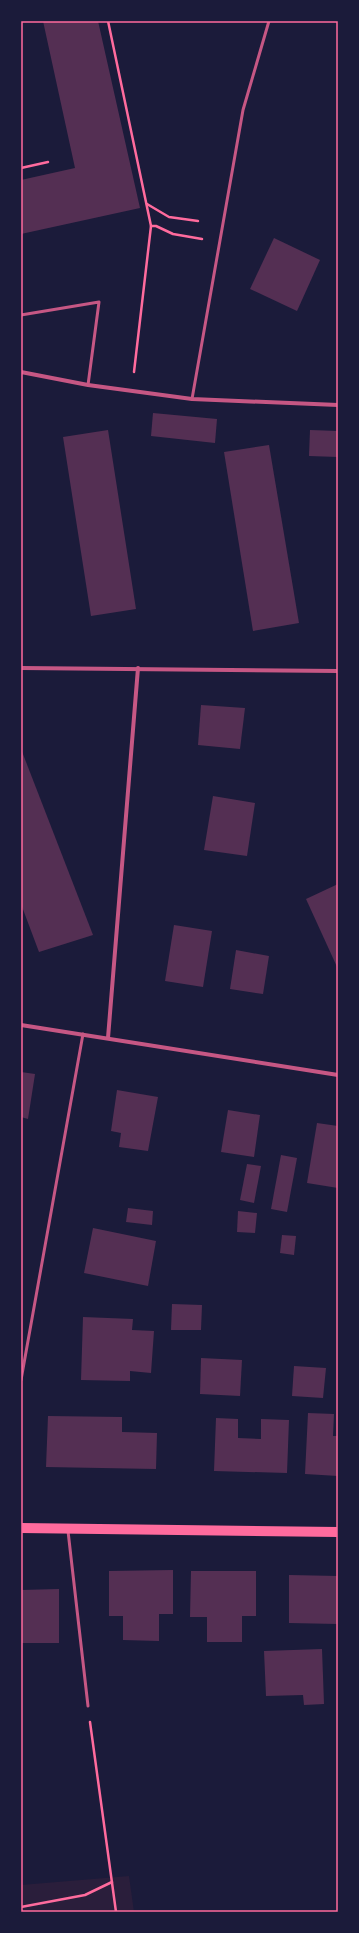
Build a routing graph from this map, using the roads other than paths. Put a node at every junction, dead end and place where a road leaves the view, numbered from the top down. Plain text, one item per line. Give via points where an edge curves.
1 (269, 21) edge
2 (21, 315) edge
3 (21, 372) edge
4 (88, 385) junction
5 (192, 398) junction
6 (338, 405) edge
7 (21, 668) edge
8 (138, 668) junction
9 (338, 671) edge
10 (21, 1025) edge
11 (83, 1034) junction
12 (108, 1038) junction
13 (338, 1075) edge
14 (21, 1380) edge
15 (21, 1528) edge
16 (68, 1528) junction
17 (338, 1532) edge
18 (88, 1706) road end

1 - 5 lane via 243,110
2 - 4 lane via 99,302
3 - 4 street
4 - 5 street
5 - 6 street
7 - 8 street
8 - 9 street
8 - 12 street
10 - 11 street
11 - 12 street
11 - 14 lane
12 - 13 street
15 - 16 main road
16 - 17 main road
16 - 18 lane

